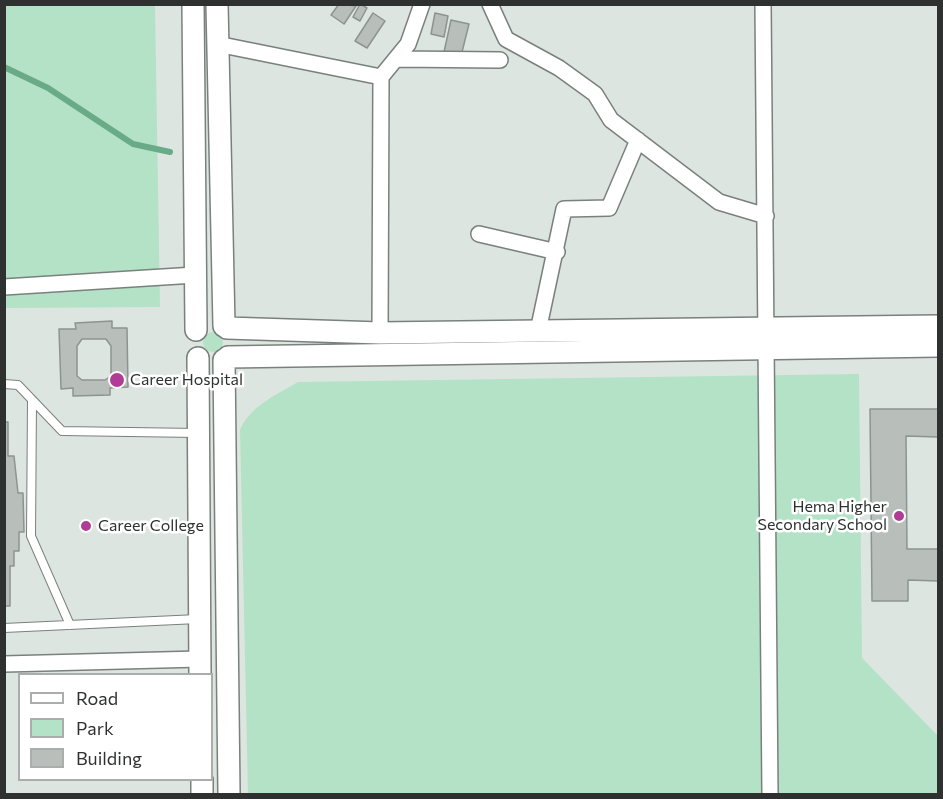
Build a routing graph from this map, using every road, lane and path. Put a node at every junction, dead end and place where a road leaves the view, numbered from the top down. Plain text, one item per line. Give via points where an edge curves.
1 (193, 4) edge
2 (217, 4) edge
3 (422, 4) edge
4 (490, 4) edge
5 (763, 4) edge
6 (217, 44) junction
7 (397, 59) junction
8 (500, 60) dead end
9 (381, 77) junction
10 (638, 140) junction
11 (766, 216) junction
12 (479, 234) dead end
13 (557, 252) junction
14 (195, 275) junction
15 (4, 287) edge
16 (939, 326) edge
17 (225, 327) junction
18 (767, 328) junction
19 (196, 330) junction
20 (538, 331) junction
21 (380, 333) junction
22 (939, 346) edge
23 (768, 350) junction
24 (198, 358) junction
25 (226, 359) junction
26 (4, 384) edge
27 (32, 400) junction
28 (198, 434) junction
29 (200, 619) junction
30 (70, 625) junction
31 (4, 628) edge
32 (4, 664) edge
33 (200, 667) edge
34 (229, 795) edge
35 (770, 795) edge

1 - 14 main road
2 - 6 main road
3 - 7 street via 413,35
4 - 10 street via 506,39 559,68 595,94 611,120
5 - 11 street
6 - 9 street
6 - 17 main road
7 - 8 street
7 - 9 street
9 - 21 street
10 - 11 street via 719,202
10 - 13 street via 609,208 564,209
11 - 18 street
12 - 13 street
13 - 20 street
14 - 15 street
14 - 19 main road
16 - 18 main road
17 - 19 main road via 212,322
17 - 21 main road
17 - 25 main road via 234,343
18 - 20 main road
18 - 23 street
19 - 24 main road via 192,343
20 - 21 main road
22 - 23 main road
23 - 25 main road
23 - 35 street
24 - 25 main road via 213,364
24 - 28 main road
25 - 34 main road
26 - 27 lane via 18,385
27 - 28 lane via 62,431
27 - 30 lane via 31,536
28 - 29 main road
29 - 30 lane
29 - 33 main road
30 - 31 lane
32 - 33 street

